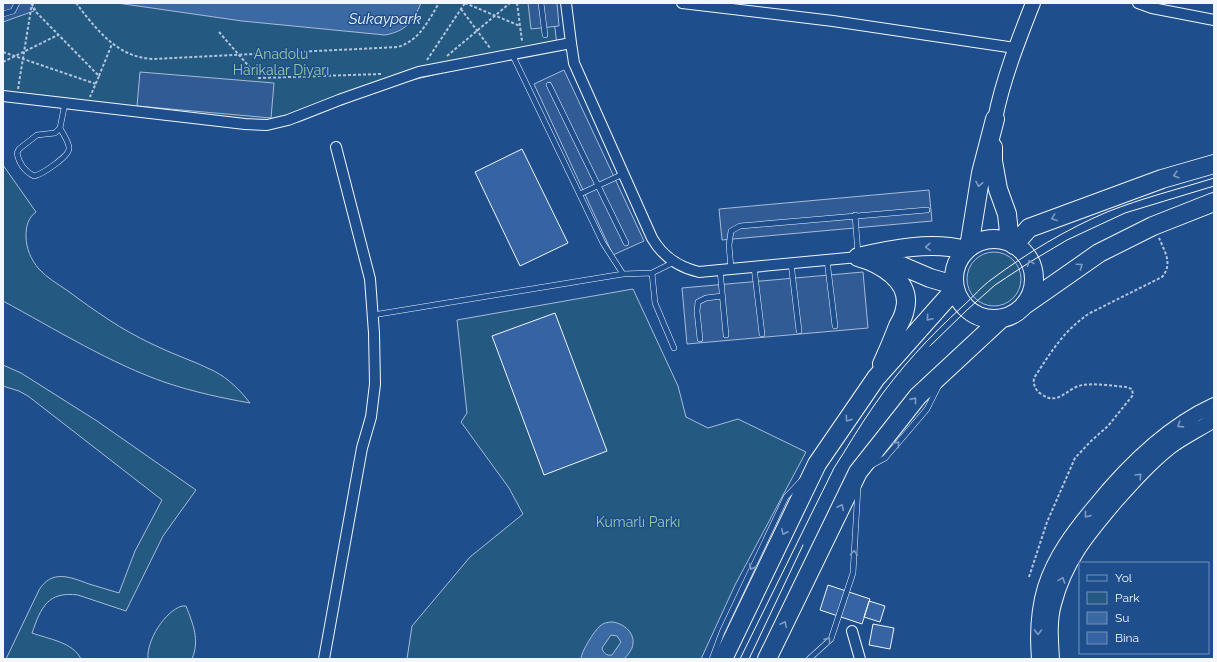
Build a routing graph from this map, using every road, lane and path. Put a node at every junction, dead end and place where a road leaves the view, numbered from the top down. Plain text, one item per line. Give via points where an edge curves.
1 (17, 3) edge
2 (32, 3) edge
3 (76, 3) edge
4 (439, 3) edge
5 (465, 3) edge
6 (510, 3) edge
7 (517, 3) edge
8 (541, 3) edge
9 (566, 3) edge
10 (682, 3) edge
11 (1033, 3) edge
12 (1138, 3) edge
13 (461, 9) junction
14 (3, 14) edge
15 (495, 16) junction
16 (1214, 20) edge
17 (520, 26) junction
18 (477, 31) junction
19 (220, 32) dead end
20 (58, 34) junction
21 (545, 35) dead end
22 (570, 43) junction
23 (112, 44) junction
24 (1015, 48) junction
25 (24, 51) junction
26 (3, 52) edge
27 (524, 52) junction
28 (512, 54) junction
29 (239, 55) junction
30 (15, 56) junction
31 (497, 57) junction
32 (23, 59) junction
33 (3, 62) edge
34 (424, 71) junction
35 (381, 74) dead end
36 (100, 76) junction
37 (549, 85) dead end
38 (3, 96) edge
39 (17, 98) junction
40 (65, 103) junction
41 (995, 119) junction
42 (60, 128) junction
43 (336, 147) dead end
44 (1214, 164) edge
45 (623, 174) junction
46 (599, 185) junction
47 (580, 194) junction
48 (1214, 202) edge
49 (927, 210) dead end
50 (855, 215) junction
51 (1153, 226) junction
52 (626, 243) dead end
53 (1012, 244) junction
54 (968, 248) junction
55 (858, 257) junction
56 (827, 260) junction
57 (674, 262) junction
58 (791, 263) junction
59 (754, 267) junction
60 (731, 269) junction
61 (720, 270) junction
62 (652, 273) junction
63 (623, 274) junction
64 (954, 287) junction
65 (722, 296) junction
66 (1025, 305) junction
67 (373, 315) junction
68 (1002, 318) junction
69 (835, 326) dead end
70 (799, 331) dead end
71 (762, 334) dead end
72 (726, 335) dead end
73 (700, 339) dead end
74 (674, 348) dead end
75 (876, 378) junction
76 (1214, 405) edge
77 (1214, 420) edge
78 (817, 464) junction
79 (858, 472) junction
80 (1029, 577) dead end
81 (852, 631) dead end
82 (324, 659) edge
83 (712, 659) edge
84 (723, 659) edge
85 (767, 659) edge
86 (810, 659) edge
87 (860, 659) edge
88 (1040, 659) edge
89 (1052, 659) edge

1 - 14 lane via 13,11
2 - 20 path via 36,12
2 - 25 path
3 - 23 path via 95,28
4 - 29 path via 416,38 398,47
5 - 13 path
5 - 15 path
6 - 15 path
7 - 17 path
8 - 21 lane
9 - 22 street
10 - 24 street via 833,21
11 - 24 street
12 - 16 street
13 - 18 path
13 - 34 path
15 - 17 path
15 - 18 path
17 - 27 path
18 - 31 path
18 - 34 path
19 - 29 path
20 - 25 path
20 - 36 path
22 - 27 street
22 - 45 street via 574,63
23 - 29 path via 130,55 145,59
23 - 36 path
24 - 41 street
25 - 30 path
25 - 32 path
26 - 30 path
27 - 28 street
28 - 31 street
28 - 47 lane
29 - 35 path via 258,78
30 - 32 path
30 - 33 path
31 - 34 street
32 - 36 path via 96,84
32 - 39 path
34 - 40 street via 288,120 267,125
37 - 46 lane
38 - 39 street
39 - 40 street
40 - 42 lane
41 - 53 highway via 993,161
41 -> 54 highway via 980,179
42 - 42 lane via 55,133 37,135 19,149 18,159 25,171 34,176 39,175 69,152
43 - 67 street via 370,279
44 -> 53 highway via 1162,178 1029,228
45 - 46 lane
45 - 57 street via 652,238 662,252
46 - 47 lane
46 - 52 lane
47 - 63 lane via 603,243
48 - 51 highway
49 - 50 lane
50 - 55 lane
50 - 60 lane via 740,226 731,231
66 -> 51 highway via 1099,253
51 - 80 path via 1168,260 1165,274 1159,280 1080,320 1062,337 1034,378 1034,386 1039,392 1051,398 1061,396 1082,385 1126,387 1132,389 1133,395 1108,426 1075,458 1047,522
53 - 54 highway via 998,239 985,240
66 -> 53 highway via 1032,290 1034,274 1026,256
54 -> 55 highway via 952,246 898,249
54 - 64 highway via 954,269
55 - 56 street
55 - 64 highway via 883,259
55 - 75 highway via 878,264 893,275 906,298 905,310
56 - 58 street
56 - 69 lane
57 - 61 street via 699,272
57 - 62 lane
58 - 59 street
58 - 70 lane
59 - 60 street
59 - 71 lane
60 - 61 street
61 - 65 lane
62 - 63 lane
62 - 74 lane via 655,303
63 - 67 lane
64 - 68 highway via 963,306 974,314 987,319
64 -> 75 highway
65 - 72 lane
65 - 73 lane via 698,302
66 - 68 highway via 1011,316
67 - 82 street via 374,401 362,448
79 -> 68 highway via 918,396
75 -> 78 highway
76 -> 88 street via 1158,441 1138,458 1078,526 1051,570 1041,604 1038,624
89 -> 77 street via 1050,631 1053,606 1063,575 1077,549 1139,476 1171,446
78 -> 83 lane via 786,497 722,632
78 -> 84 highway
85 -> 79 highway
86 -> 79 lane via 832,639 853,573
81 - 87 street

